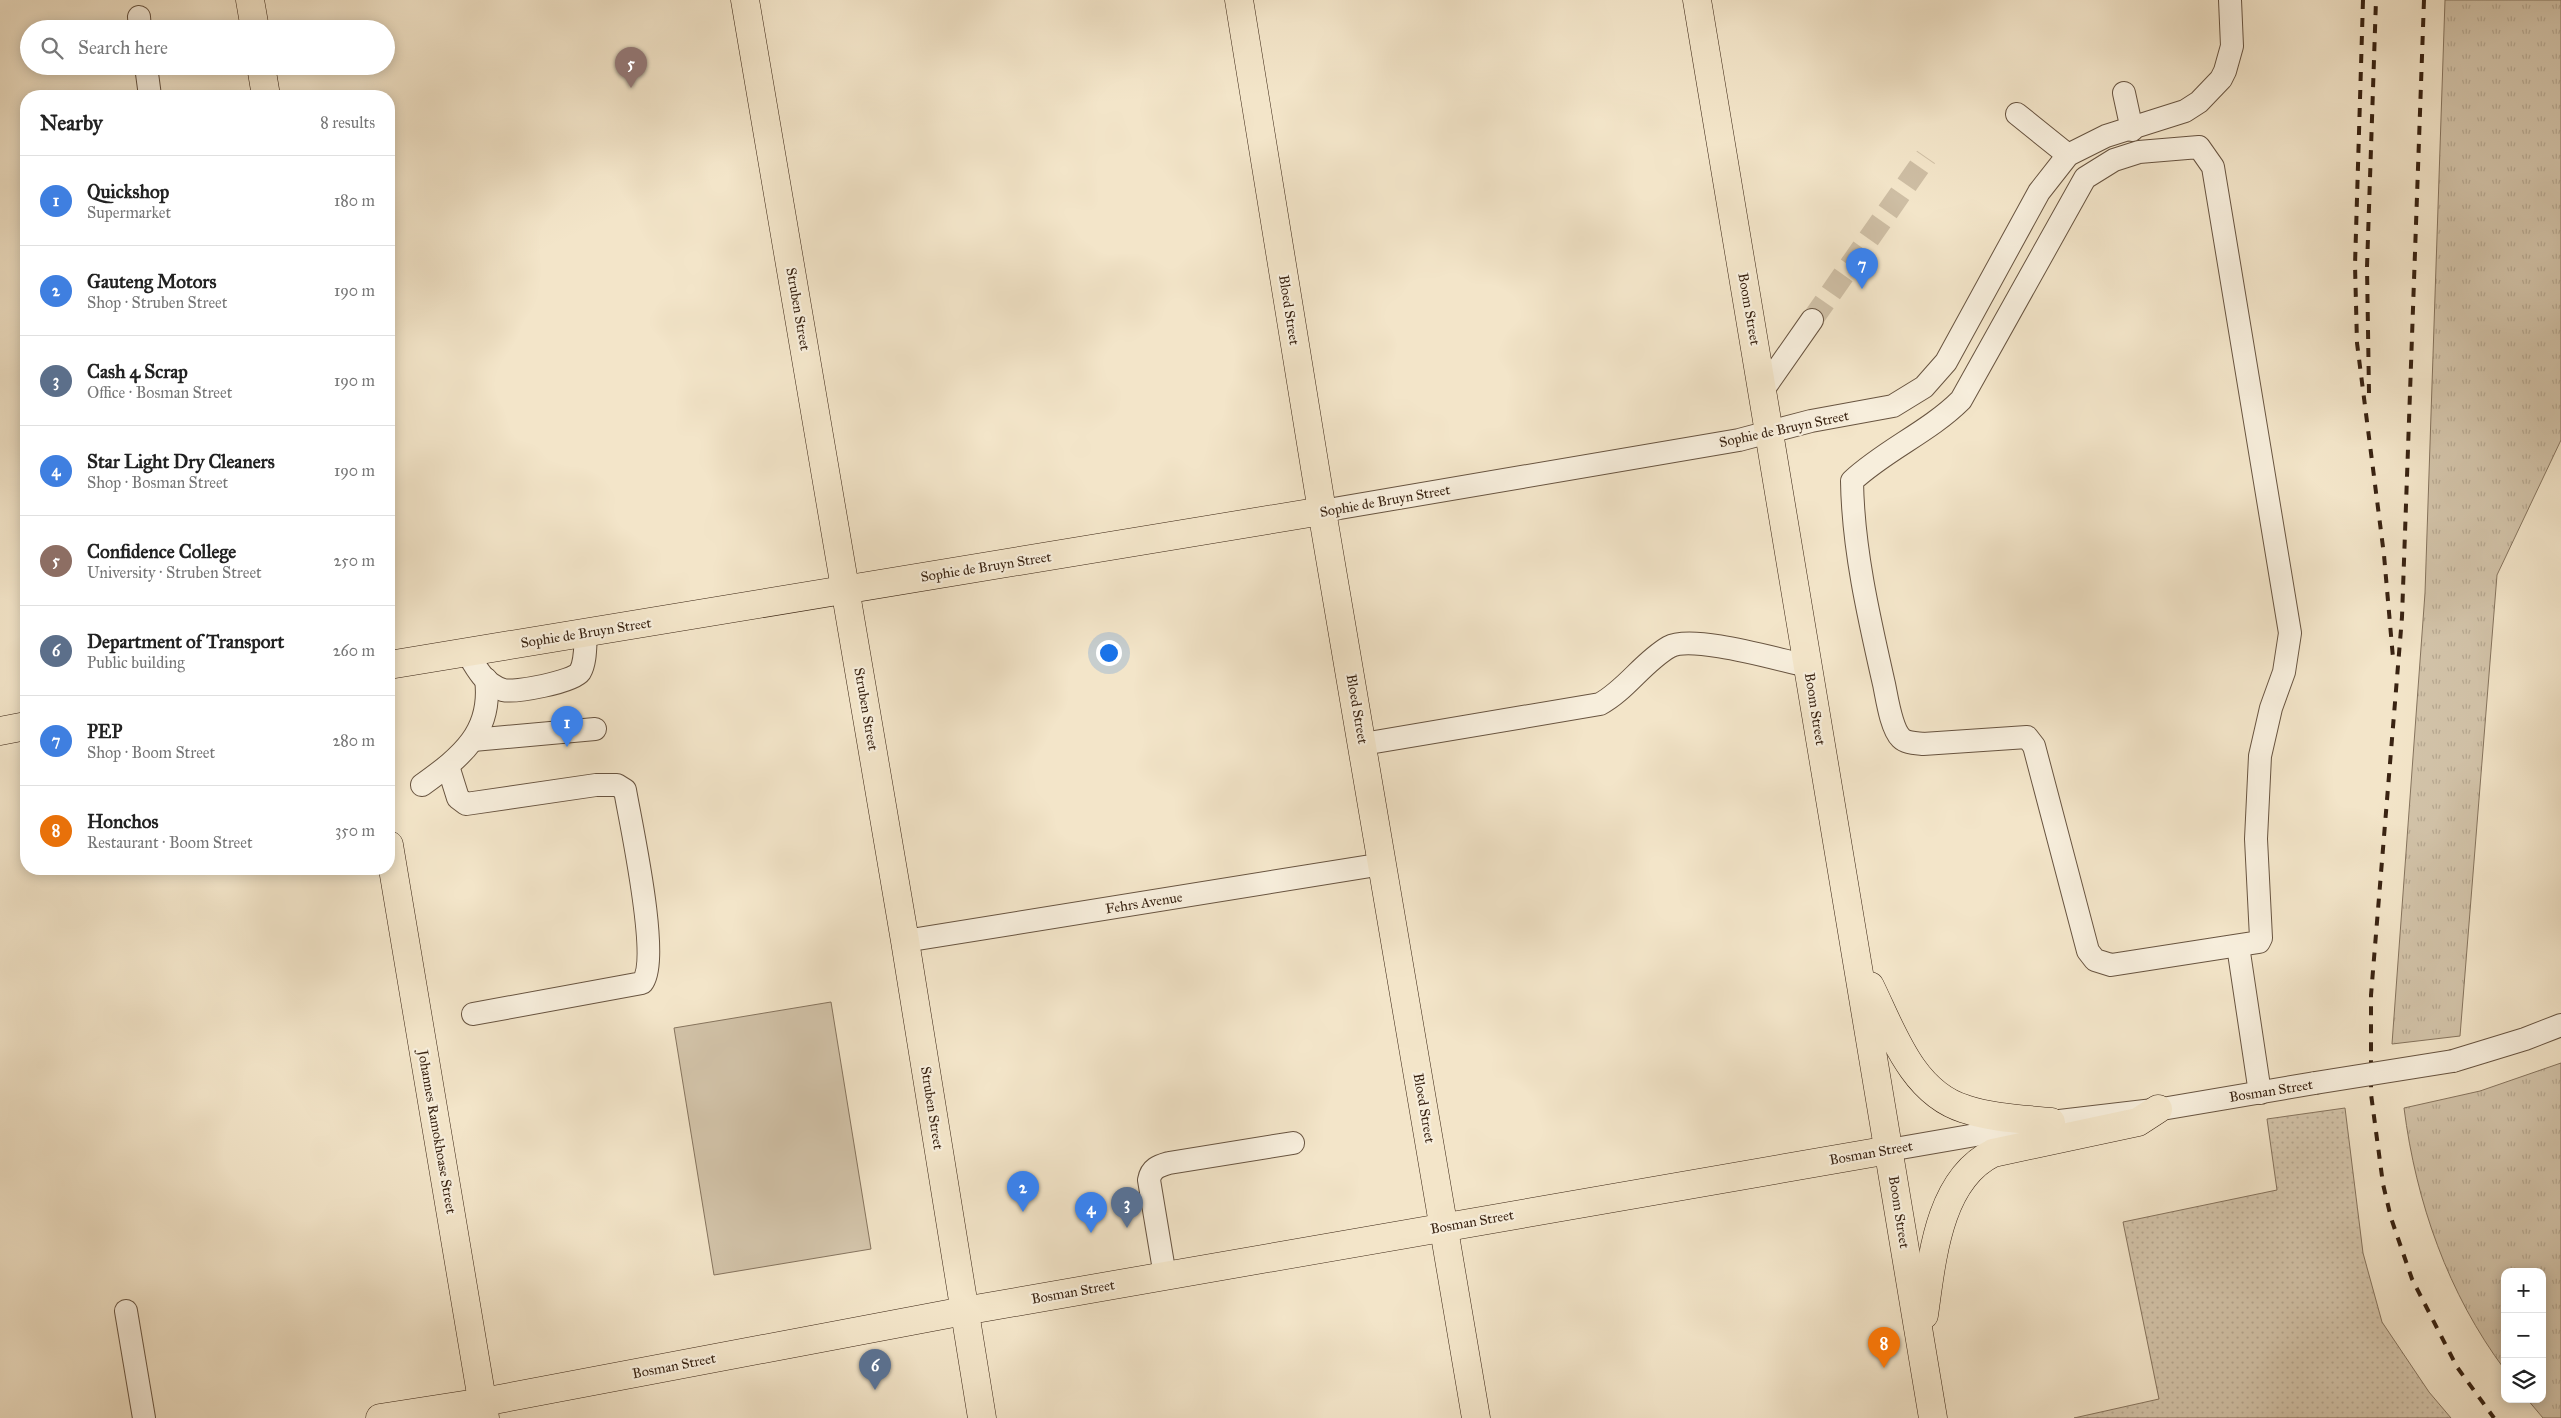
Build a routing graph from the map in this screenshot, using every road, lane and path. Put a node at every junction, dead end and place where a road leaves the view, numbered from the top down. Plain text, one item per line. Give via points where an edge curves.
1 (250, 0) edge
2 (745, 0) edge
3 (1239, 0) edge
4 (1696, 0) edge
5 (2230, 0) edge
6 (253, 20) edge
7 (147, 75) edge
8 (262, 75) edge
9 (149, 90) edge
10 (265, 90) edge
11 (2124, 93) dead end
12 (2017, 114) dead end
13 (2132, 130) junction
14 (2068, 155) junction
15 (1812, 320) tunnel mouth
16 (1763, 390) junction
17 (1770, 434) junction
18 (1322, 511) junction
19 (846, 590) junction
20 (586, 634) junction
21 (467, 652) junction
22 (395, 665) edge
23 (1808, 666) junction
24 (486, 679) junction
25 (20, 727) edge
26 (595, 729) dead end
27 (0, 731) edge
28 (473, 740) junction
29 (1363, 744) junction
30 (448, 766) junction
31 (422, 785) dead end
32 (1383, 864) junction
33 (394, 875) edge
34 (905, 941) junction
35 (2238, 946) junction
36 (1857, 960) junction
37 (473, 1014) dead end
38 (2561, 1025) edge
39 (2260, 1093) junction
40 (2158, 1109) junction
41 (2051, 1122) junction
42 (1293, 1143) dead end
43 (1888, 1150) junction
44 (1444, 1227) junction
45 (1165, 1276) junction
46 (126, 1311) dead end
47 (964, 1311) junction
48 (1920, 1338) junction
49 (484, 1410) edge
50 (144, 1418) edge
51 (380, 1418) edge
52 (982, 1418) edge
53 (1476, 1418) edge
54 (1933, 1418) edge

1 - 6 main road
2 - 19 main road, Struben Street
3 - 18 main road, Bloed Street
4 - 16 main road, Boom Street
5 - 13 street, Sophie de Bruyn Street via 2232,46 2226,71 2200,102 2185,111
7 - 9 street
8 - 10 main road
11 - 13 street
12 - 14 street
13 - 14 street, Sophie de Bruyn Street via 2106,136
14 - 17 street, Sophie de Bruyn Street via 2039,192 1946,362 1924,387 1893,406 1812,421
15 - 16 street
16 - 17 main road, Boom Street
17 - 18 street, Sophie de Bruyn Street
17 - 23 main road, Boom Street
18 - 19 main road, Sophie de Bruyn Street
18 - 29 main road, Bloed Street
19 - 20 main road, Sophie de Bruyn Street
19 - 34 main road, Struben Street
20 - 21 main road, Sophie de Bruyn Street
20 - 24 street via 580,671 568,680 504,690
21 - 22 main road, Sophie de Bruyn Street
21 - 24 street
23 - 29 street via 1708,644 1688,643 1670,647 1600,704
23 - 36 main road, Boom Street
24 - 28 street via 486,713
25 - 27 main road
26 - 28 street
28 - 30 street
29 - 32 main road, Bloed Street
30 - 31 street
30 - 37 street via 458,798 466,804 596,785 617,785 625,790 648,928 649,965 642,983
32 - 34 street, Fehrs Avenue
32 - 44 main road, Bloed Street
33 - 49 main road, Johannes Ramokhoase Street
34 - 47 main road, Struben Street
35 - 35 street via 2259,942 2261,938 2256,839 2260,756 2271,708 2284,672 2290,633 2213,167 2199,147 2139,152 2114,160 2086,178 1961,400 1940,419 1866,468 1852,481 1852,510 1868,613 1892,718 1900,738 1923,744 2027,737 2034,746 2088,951 2095,960 2111,966
35 - 39 street
36 - 41 main road via 1908,1062 1932,1091 1951,1104 1983,1114
36 - 43 main road, Boom Street
38 - 39 street, Bosman Street, bridge via 2453,1061
39 - 40 street, Bosman Street
40 - 41 street, Bosman Street
40 - 48 main road via 2138,1122 2002,1150 1972,1165 1949,1198 1928,1285
41 - 43 street, Bosman Street
42 - 45 street via 1156,1167 1149,1180
43 - 44 main road, Bosman Street
43 - 48 main road, Boom Street
44 - 45 main road, Bosman Street
44 - 53 main road, Bloed Street
45 - 47 main road, Bosman Street
46 - 50 street
47 - 49 main road, Bosman Street
47 - 52 main road, Struben Street
48 - 54 main road, Boom Street
49 - 51 main road, Bosman Street

